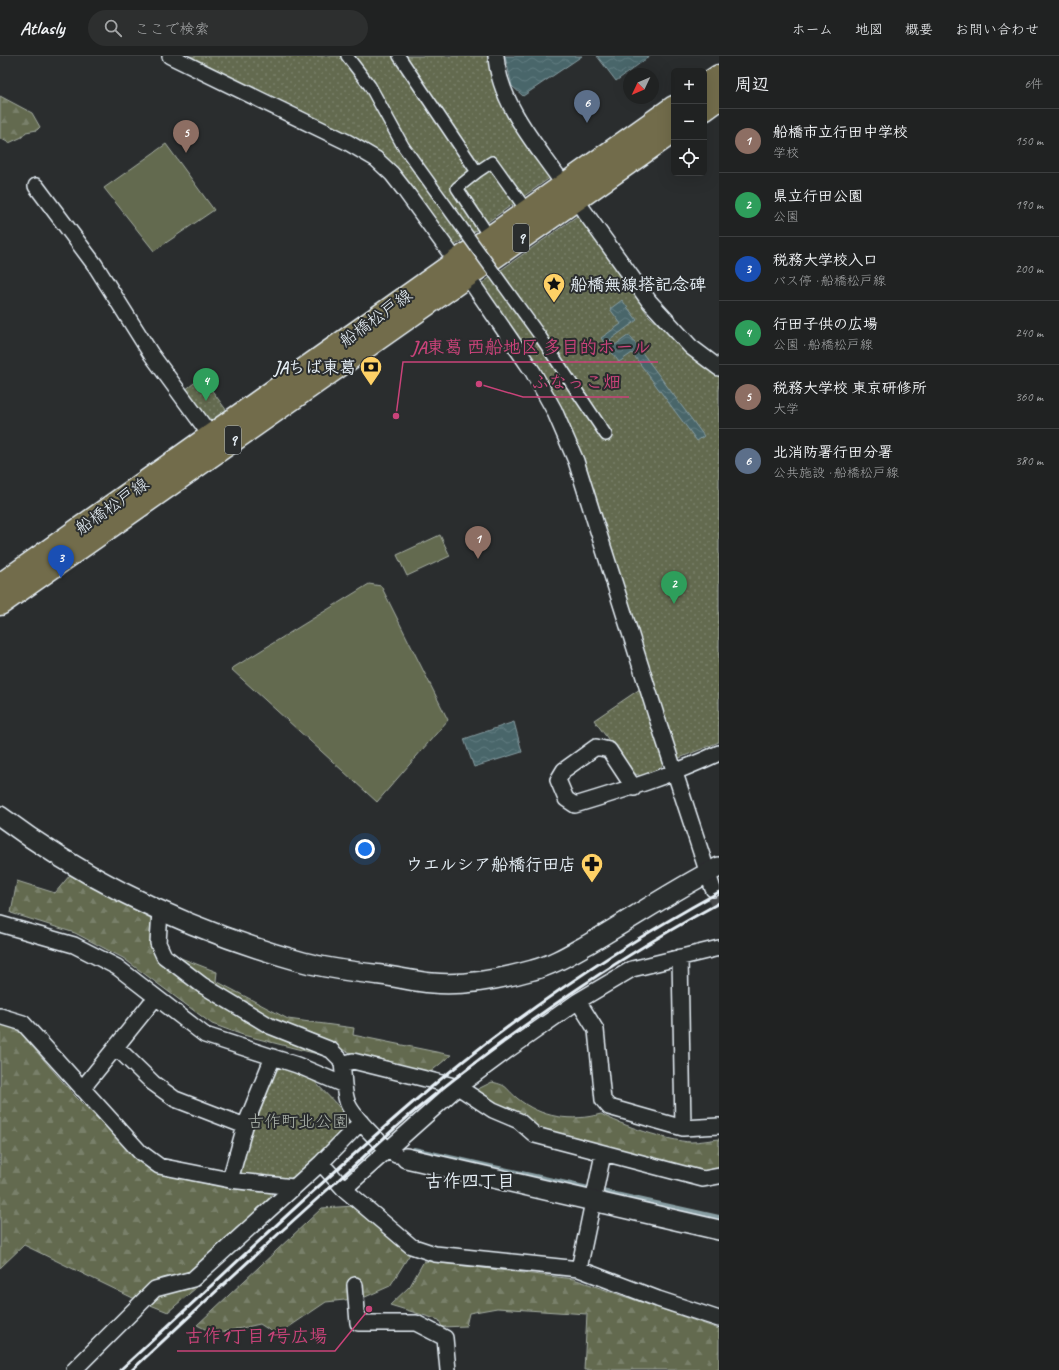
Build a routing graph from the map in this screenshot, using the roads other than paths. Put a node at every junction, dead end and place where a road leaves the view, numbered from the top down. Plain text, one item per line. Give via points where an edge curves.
1 (170, 56) edge
2 (346, 56) edge
3 (399, 56) edge
4 (496, 56) edge
5 (719, 76) edge
6 (707, 84) edge
7 (719, 99) edge
8 (707, 108) edge
9 (671, 109) edge
10 (671, 133) edge
11 (477, 172) junction
12 (36, 186) dead end
13 (570, 192) junction
14 (522, 204) dead end
15 (485, 230) dead end
16 (461, 269) junction
17 (719, 368) edge
18 (606, 435) dead end
19 (211, 436) junction
20 (0, 585) edge
21 (0, 604) edge
22 (719, 753) edge
23 (676, 772) junction
24 (634, 788) junction
25 (0, 816) edge
26 (713, 876) edge
27 (160, 911) junction
28 (0, 924) edge
29 (719, 948) edge
30 (680, 957) junction
31 (156, 997) junction
32 (578, 1001) junction
33 (0, 1016) edge
34 (116, 1047) junction
35 (273, 1057) junction
36 (342, 1064) junction
37 (344, 1085) junction
38 (458, 1087) junction
39 (82, 1089) junction
40 (361, 1122) junction
41 (245, 1126) junction
42 (719, 1126) edge
43 (683, 1128) junction
44 (387, 1150) junction
45 (603, 1154) junction
46 (406, 1158) joint
47 (320, 1163) junction
48 (719, 1176) edge
49 (230, 1180) junction
50 (293, 1187) junction
51 (344, 1189) junction
52 (593, 1201) junction
53 (719, 1230) edge
54 (579, 1269) junction
55 (355, 1284) dead end
56 (719, 1319) edge
57 (74, 1370) edge
58 (448, 1370) edge

1 - 16 street via 347,142 376,159 406,192
2 - 18 street, bridge via 370,86 403,146 540,336
3 - 11 street
4 - 13 street via 497,67 509,101 523,127
5 - 6 main road
7 - 8 main road
9 - 13 main road, 船橋松戸線 / 9
10 - 13 main road, 船橋松戸線 / 9
11 - 14 street via 492,162
11 - 15 street via 457,188
12 - 19 street via 95,265 151,354
13 - 16 main road, 船橋松戸線 / 9
13 - 17 street via 658,312 691,347
16 - 19 main road, 船橋松戸線 / 9
16 - 21 main road, 船橋松戸線 / 9
16 - 23 street via 533,372 554,410 576,461
19 - 20 main road, 船橋松戸線 / 9
22 - 23 street
23 - 24 street
23 - 26 street
24 - 24 street via 575,805 566,799 558,780 564,770 596,747 610,750
25 - 27 street via 61,858
26 - 27 street via 552,964 488,980 446,984 304,963 211,932
27 - 36 street via 158,943 164,956 202,985 270,1026 330,1050
28 - 31 street via 74,945 117,967
29 - 30 street
30 - 32 street via 632,968
30 - 43 street
31 - 34 street
31 - 35 street via 205,1035
32 - 38 street
32 - 43 street via 596,1030 603,1100 609,1107
33 - 39 street via 23,1023
34 - 39 street
34 - 41 street via 153,1083 175,1099
35 - 37 street
35 - 41 street
36 - 37 street
36 - 38 street via 353,1061
37 - 40 street via 347,1102
38 - 44 street
38 - 45 street via 493,1110 519,1121 535,1135
39 - 49 street via 140,1152 159,1166
40 - 44 street
40 - 47 street
41 - 49 street
42 - 43 street
44 - 46 street
44 - 51 street
45 - 48 street via 703,1179
45 - 52 street
46 - 52 street
47 - 50 street
47 - 51 street
49 - 50 street
50 - 57 street via 193,1279 155,1289
51 - 54 street via 412,1246 420,1249 435,1254
52 - 53 street
52 - 54 street
54 - 56 street
55 - 58 street via 358,1323 416,1323 446,1338

